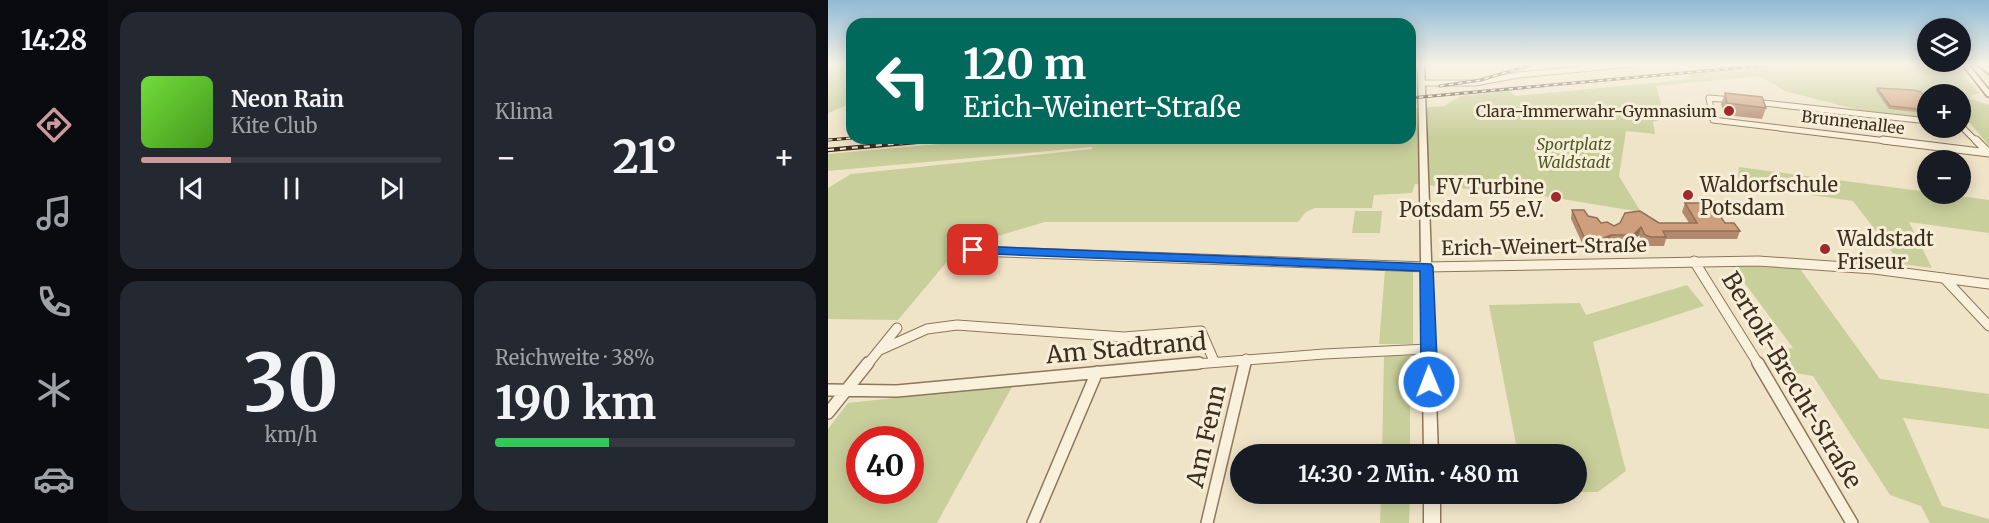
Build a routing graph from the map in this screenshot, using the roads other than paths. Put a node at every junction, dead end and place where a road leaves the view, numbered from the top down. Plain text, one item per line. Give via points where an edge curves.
1 (1422, 88) edge
2 (1741, 101) edge
3 (1750, 102) edge
4 (1917, 120) edge
5 (1971, 136) edge
6 (1988, 153) edge
7 (992, 252) dead end
8 (1694, 261) junction
9 (1426, 267) junction
10 (1944, 278) junction
11 (1989, 284) edge
12 (1989, 326) edge
13 (897, 328) dead end
14 (1428, 349) junction
15 (880, 350) junction
16 (1246, 359) junction
17 (1214, 361) junction
18 (1097, 372) junction
19 (828, 390) edge
20 (845, 392) junction
21 (828, 413) edge
22 (1431, 444) edge
23 (1432, 504) edge
24 (1033, 523) edge
25 (1207, 523) edge
26 (1432, 523) edge
27 (1851, 523) edge

1 - 9 street
2 - 6 street, Brunnenallee via 1709,98 1713,120
3 - 4 street
5 - 6 street
7 - 9 street, Erich-Weinert-Straße
8 - 9 street, Erich-Weinert-Straße
8 - 10 street, Erich-Weinert-Straße via 1806,262
8 - 27 street, Bertolt-Brecht-Straße
9 - 14 street
10 - 11 street, Erich-Weinert-Straße
10 - 12 street
13 - 15 street
14 - 16 street, Am Stadtrand
14 - 22 street
15 - 17 street via 927,329 957,325 1124,337 1201,330
15 - 20 street
16 - 17 street, Am Stadtrand
16 - 25 street, Am Fenn
17 - 18 street, Am Stadtrand
18 - 20 street, Am Stadtrand
18 - 24 street
19 - 20 street, Am Stadtrand
20 - 21 street
23 - 26 street

